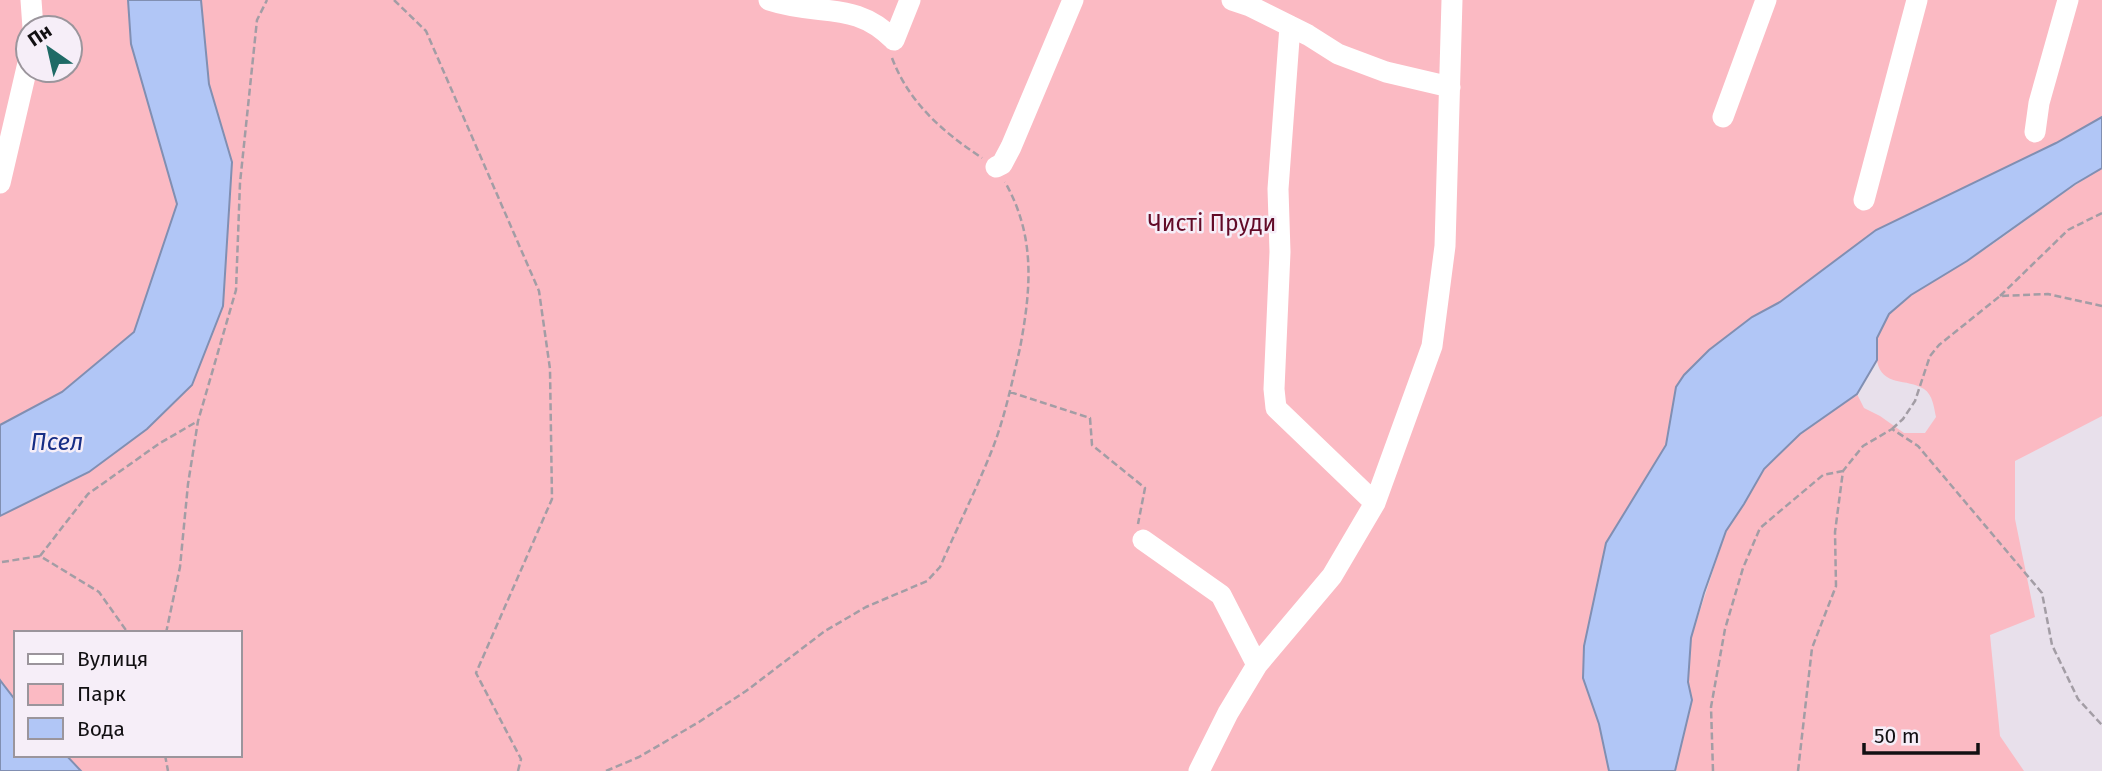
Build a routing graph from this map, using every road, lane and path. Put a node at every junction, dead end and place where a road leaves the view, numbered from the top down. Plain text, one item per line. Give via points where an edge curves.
1 (267, 0) edge
2 (394, 0) edge
3 (769, 0) edge
4 (910, 0) edge
5 (1073, 0) edge
6 (1232, 0) edge
7 (1452, 0) edge
8 (1766, 0) edge
9 (1917, 0) edge
10 (2068, 0) edge
11 (1290, 26) junction
12 (894, 40) junction
13 (23, 84) edge
14 (1450, 87) junction
15 (1723, 117) dead end
16 (2035, 132) dead end
17 (996, 167) junction
18 (0, 183) edge
19 (1864, 200) dead end
20 (2102, 213) edge
21 (2000, 296) junction
22 (2102, 306) edge
23 (1010, 392) junction
24 (198, 421) junction
25 (1892, 429) junction
26 (1843, 471) junction
27 (1375, 503) junction
28 (1143, 540) joint
29 (40, 556) junction
30 (2, 562) dead end
31 (127, 631) edge
32 (166, 631) edge
33 (1257, 665) junction
34 (2102, 725) edge
35 (518, 771) edge
36 (606, 771) edge
37 (1199, 771) edge
38 (1713, 771) edge
39 (1798, 771) edge

1 - 24 path via 257,20 240,183 236,290
2 - 35 path via 426,31 539,291 550,369 552,499 476,673 521,759
3 - 12 street via 847,3 866,11
4 - 12 street
5 - 17 street via 1011,147
6 - 11 street
7 - 14 street
8 - 15 street
9 - 19 street
10 - 16 street
11 - 14 street via 1338,54 1385,72
11 - 27 street via 1278,189 1276,408
12 - 17 path via 890,55 914,100 934,122
13 - 18 street
14 - 27 street via 1445,246 1432,346
17 - 23 path via 1012,195 1030,273
20 - 21 path via 2068,230
21 - 22 path via 2048,294
21 - 25 path via 1930,356 1915,401
23 - 28 path via 1090,418 1092,445 1145,488 1137,528
23 - 36 path via 993,448 940,567 927,581 866,607 825,631 699,722
24 - 29 path via 88,495
24 - 32 path via 180,567
25 - 26 path via 1863,446
25 - 34 path via 1918,446 2042,593 2052,645 2078,699
26 - 38 path via 1822,475 1760,528 1747,558 1725,629 1711,707
26 - 39 path via 1835,532 1836,586 1812,648
27 - 33 street via 1332,576
28 - 33 street via 1221,595
29 - 30 path
29 - 31 path via 99,592
33 - 37 street

